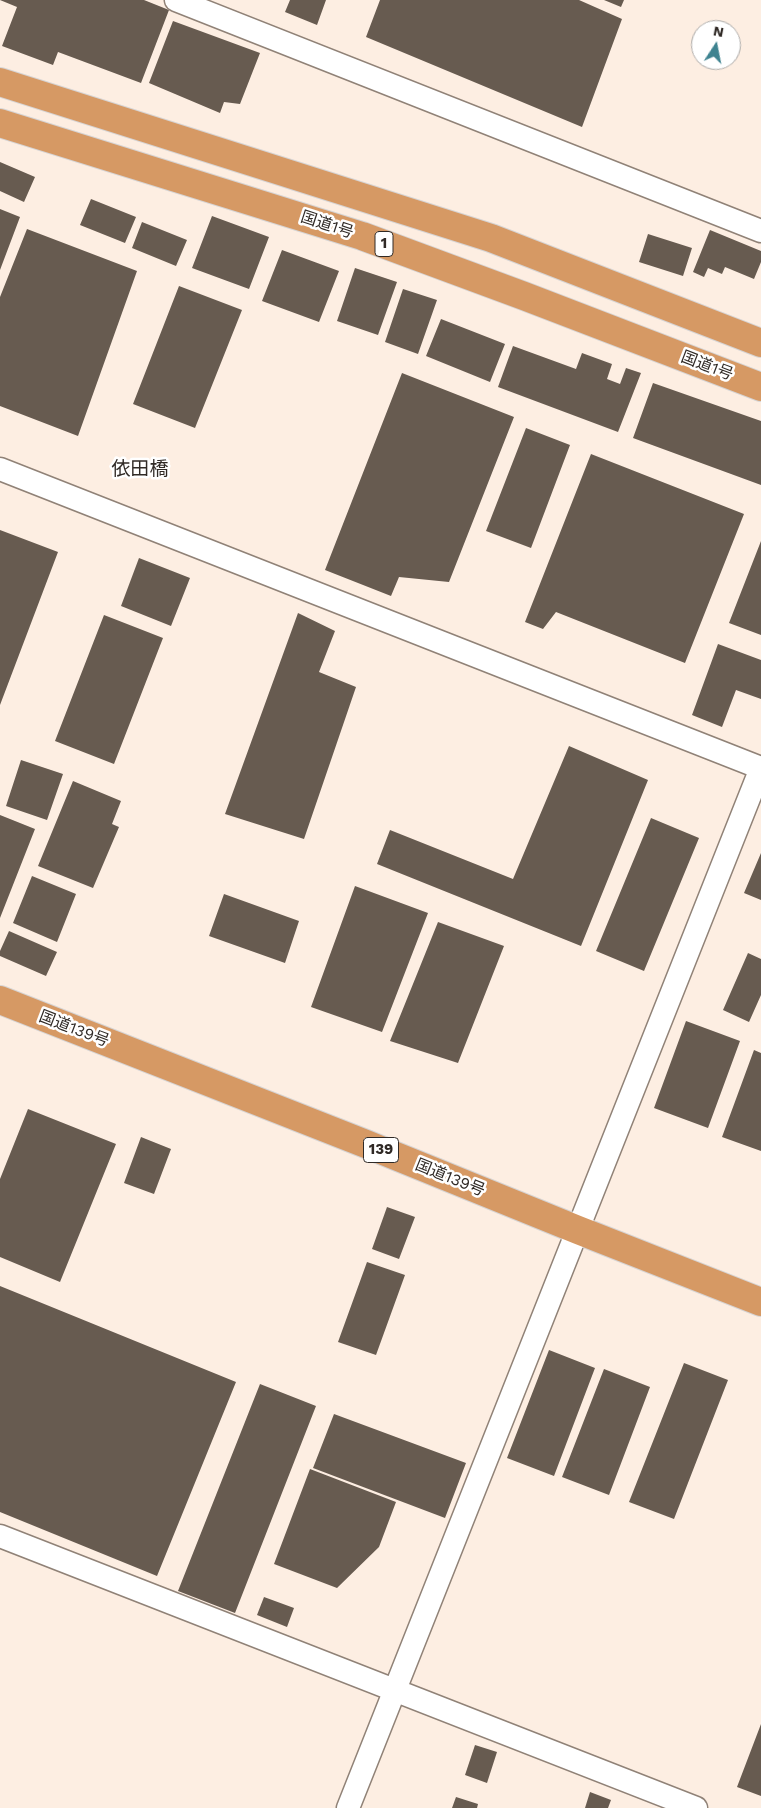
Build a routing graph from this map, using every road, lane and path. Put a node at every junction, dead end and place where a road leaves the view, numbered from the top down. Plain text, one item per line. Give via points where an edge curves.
1 (176, 0) edge
2 (0, 82) edge
3 (0, 122) edge
4 (761, 231) edge
5 (761, 343) edge
6 (761, 387) edge
7 (0, 469) edge
8 (761, 768) edge
9 (0, 1000) edge
10 (578, 1230) junction
11 (761, 1302) edge
12 (0, 1536) edge
13 (394, 1690) junction
14 (348, 1808) edge
15 (696, 1808) edge

1 - 4 street
2 - 5 highway, 1 via 491,238
3 - 6 highway, 国道1号 / 1 via 362,236
7 - 8 street
8 - 10 street
9 - 10 highway, 国道139号 / 139
10 - 11 highway, 国道139号 / 139
10 - 13 street
12 - 13 street
13 - 14 street
13 - 15 street

